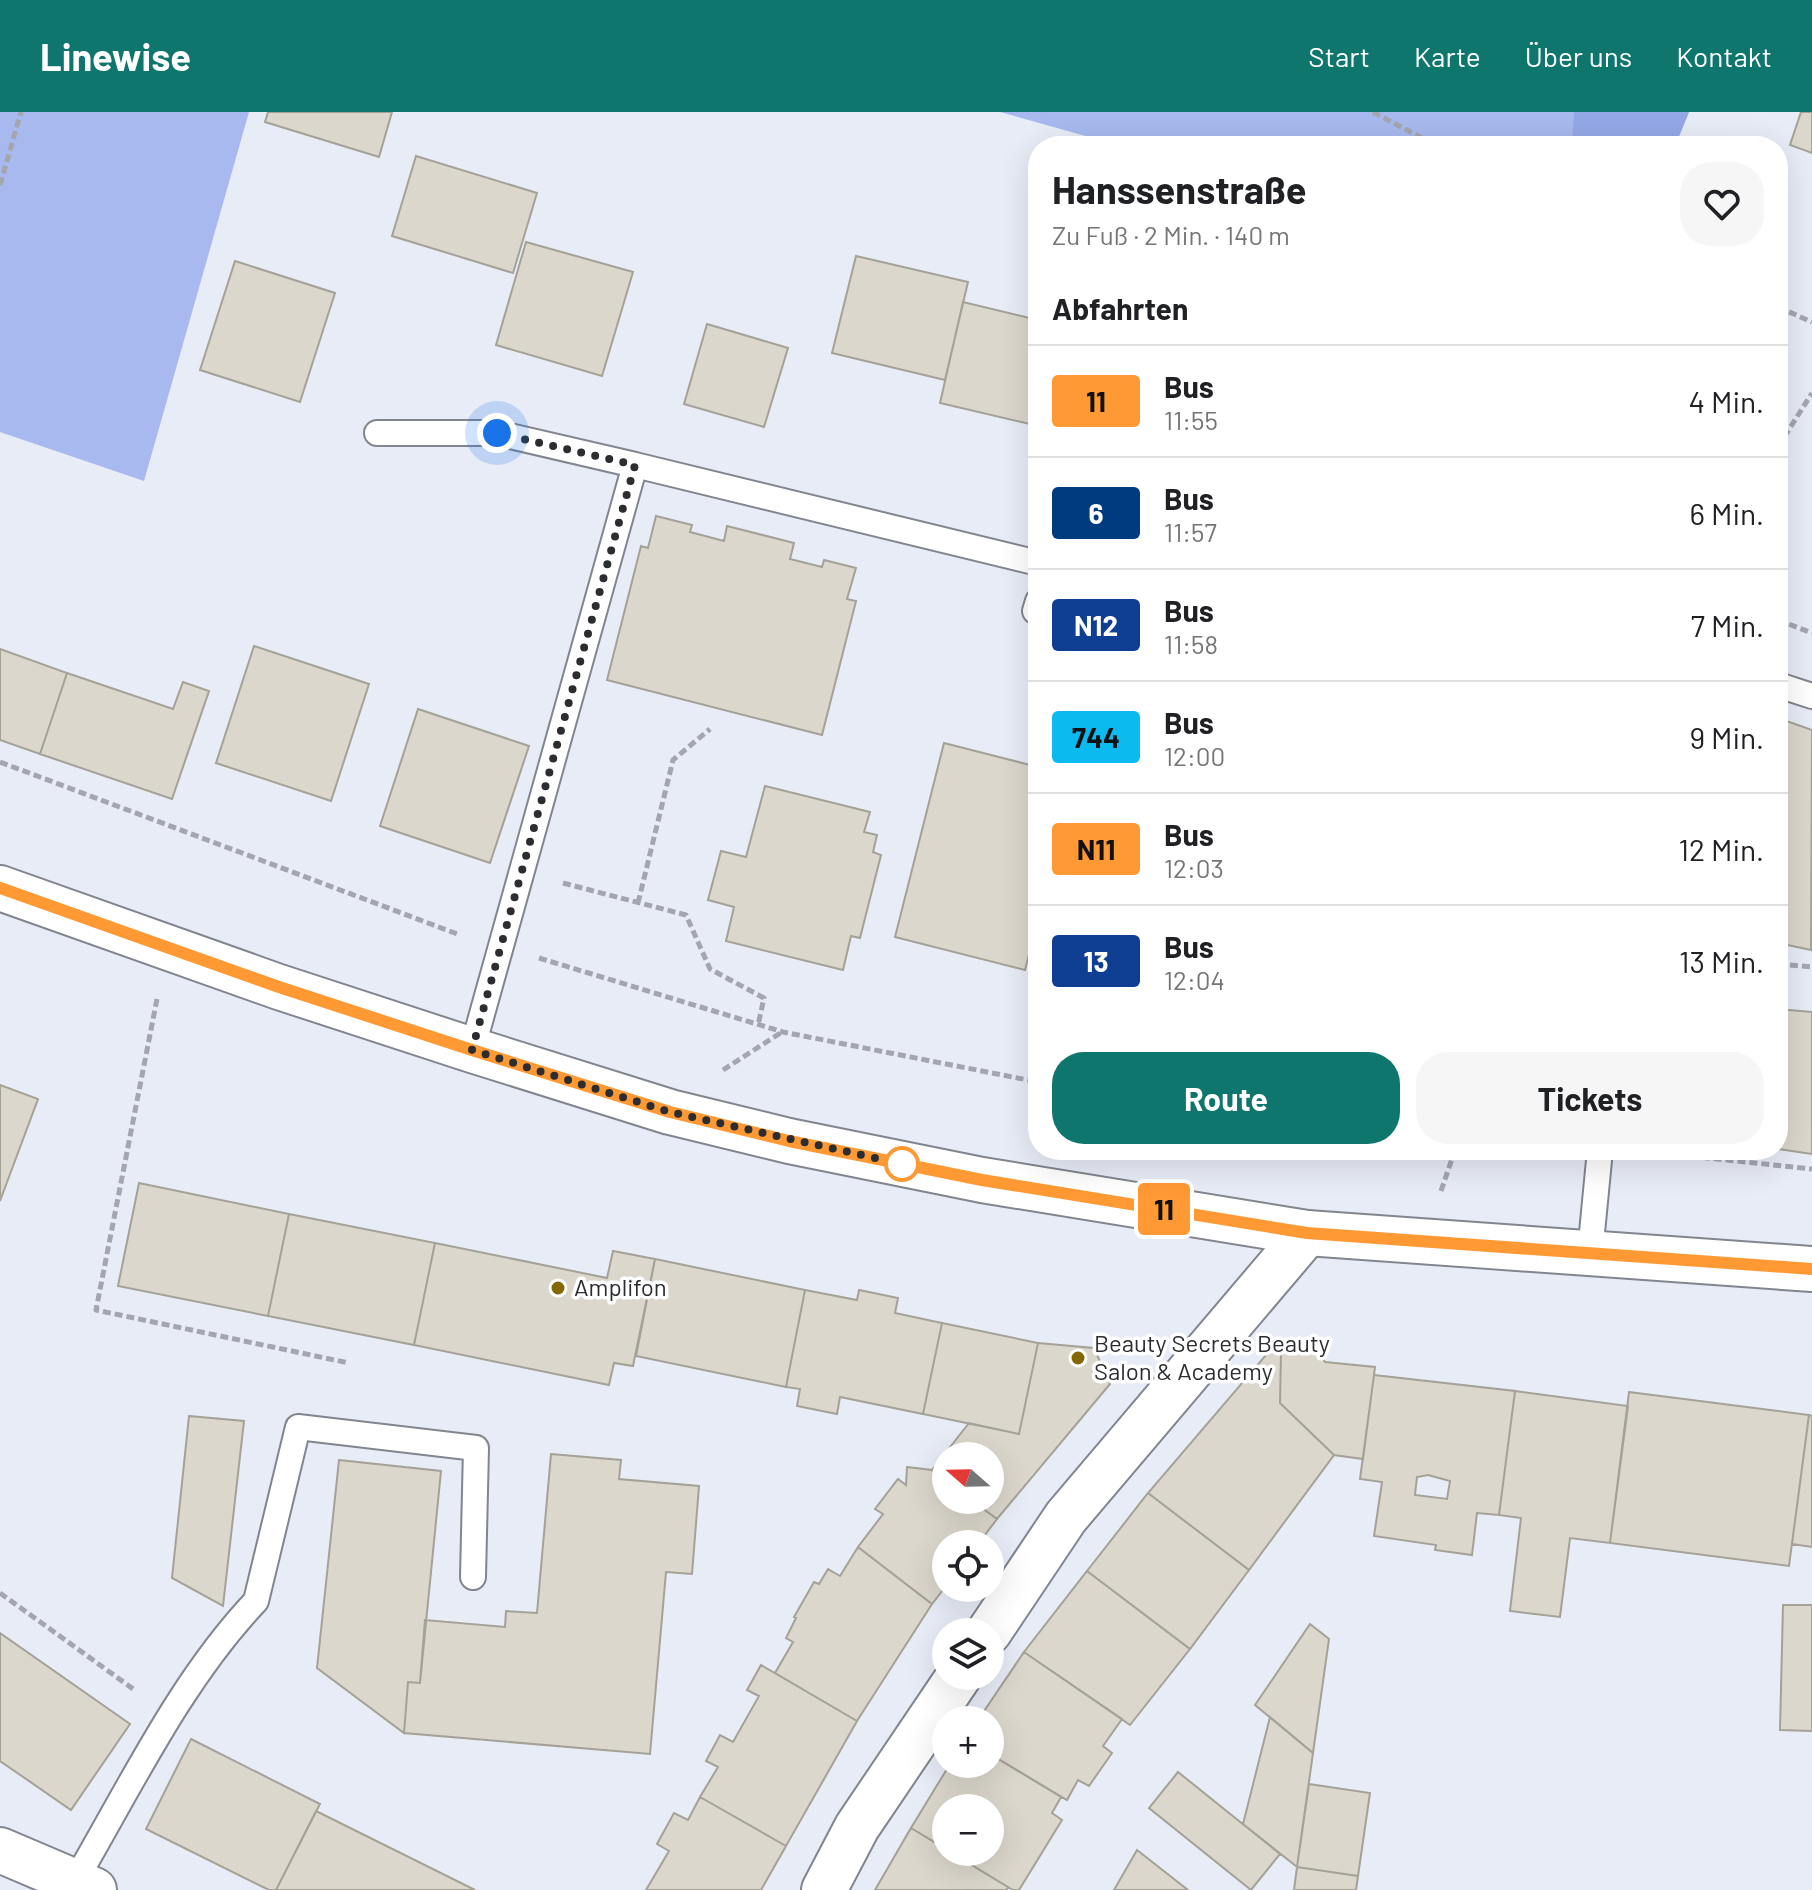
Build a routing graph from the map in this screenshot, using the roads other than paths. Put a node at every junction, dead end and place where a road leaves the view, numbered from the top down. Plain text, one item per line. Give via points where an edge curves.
1 (377, 433) dead end
2 (635, 465) junction
3 (1028, 561) edge
4 (1788, 688) edge
5 (1812, 696) edge
6 (0, 888) edge
7 (472, 1050) junction
8 (1599, 1160) edge
9 (1307, 1233) junction
10 (1590, 1253) junction
11 (1812, 1269) edge
12 (473, 1577) dead end
13 (998, 1618) edge
14 (950, 1690) edge
15 (0, 1850) edge
16 (84, 1885) edge
17 (824, 1890) edge

1 - 2 lane via 497,433
2 - 3 lane
2 - 7 lane
4 - 5 lane
6 - 7 street
7 - 9 street via 670,1112 789,1141 982,1180
8 - 10 lane
9 - 10 street
9 - 13 street via 1066,1517
10 - 11 street
12 - 16 lane via 476,1448 298,1427 256,1601 172,1716
14 - 17 street via 857,1827
15 - 16 street

